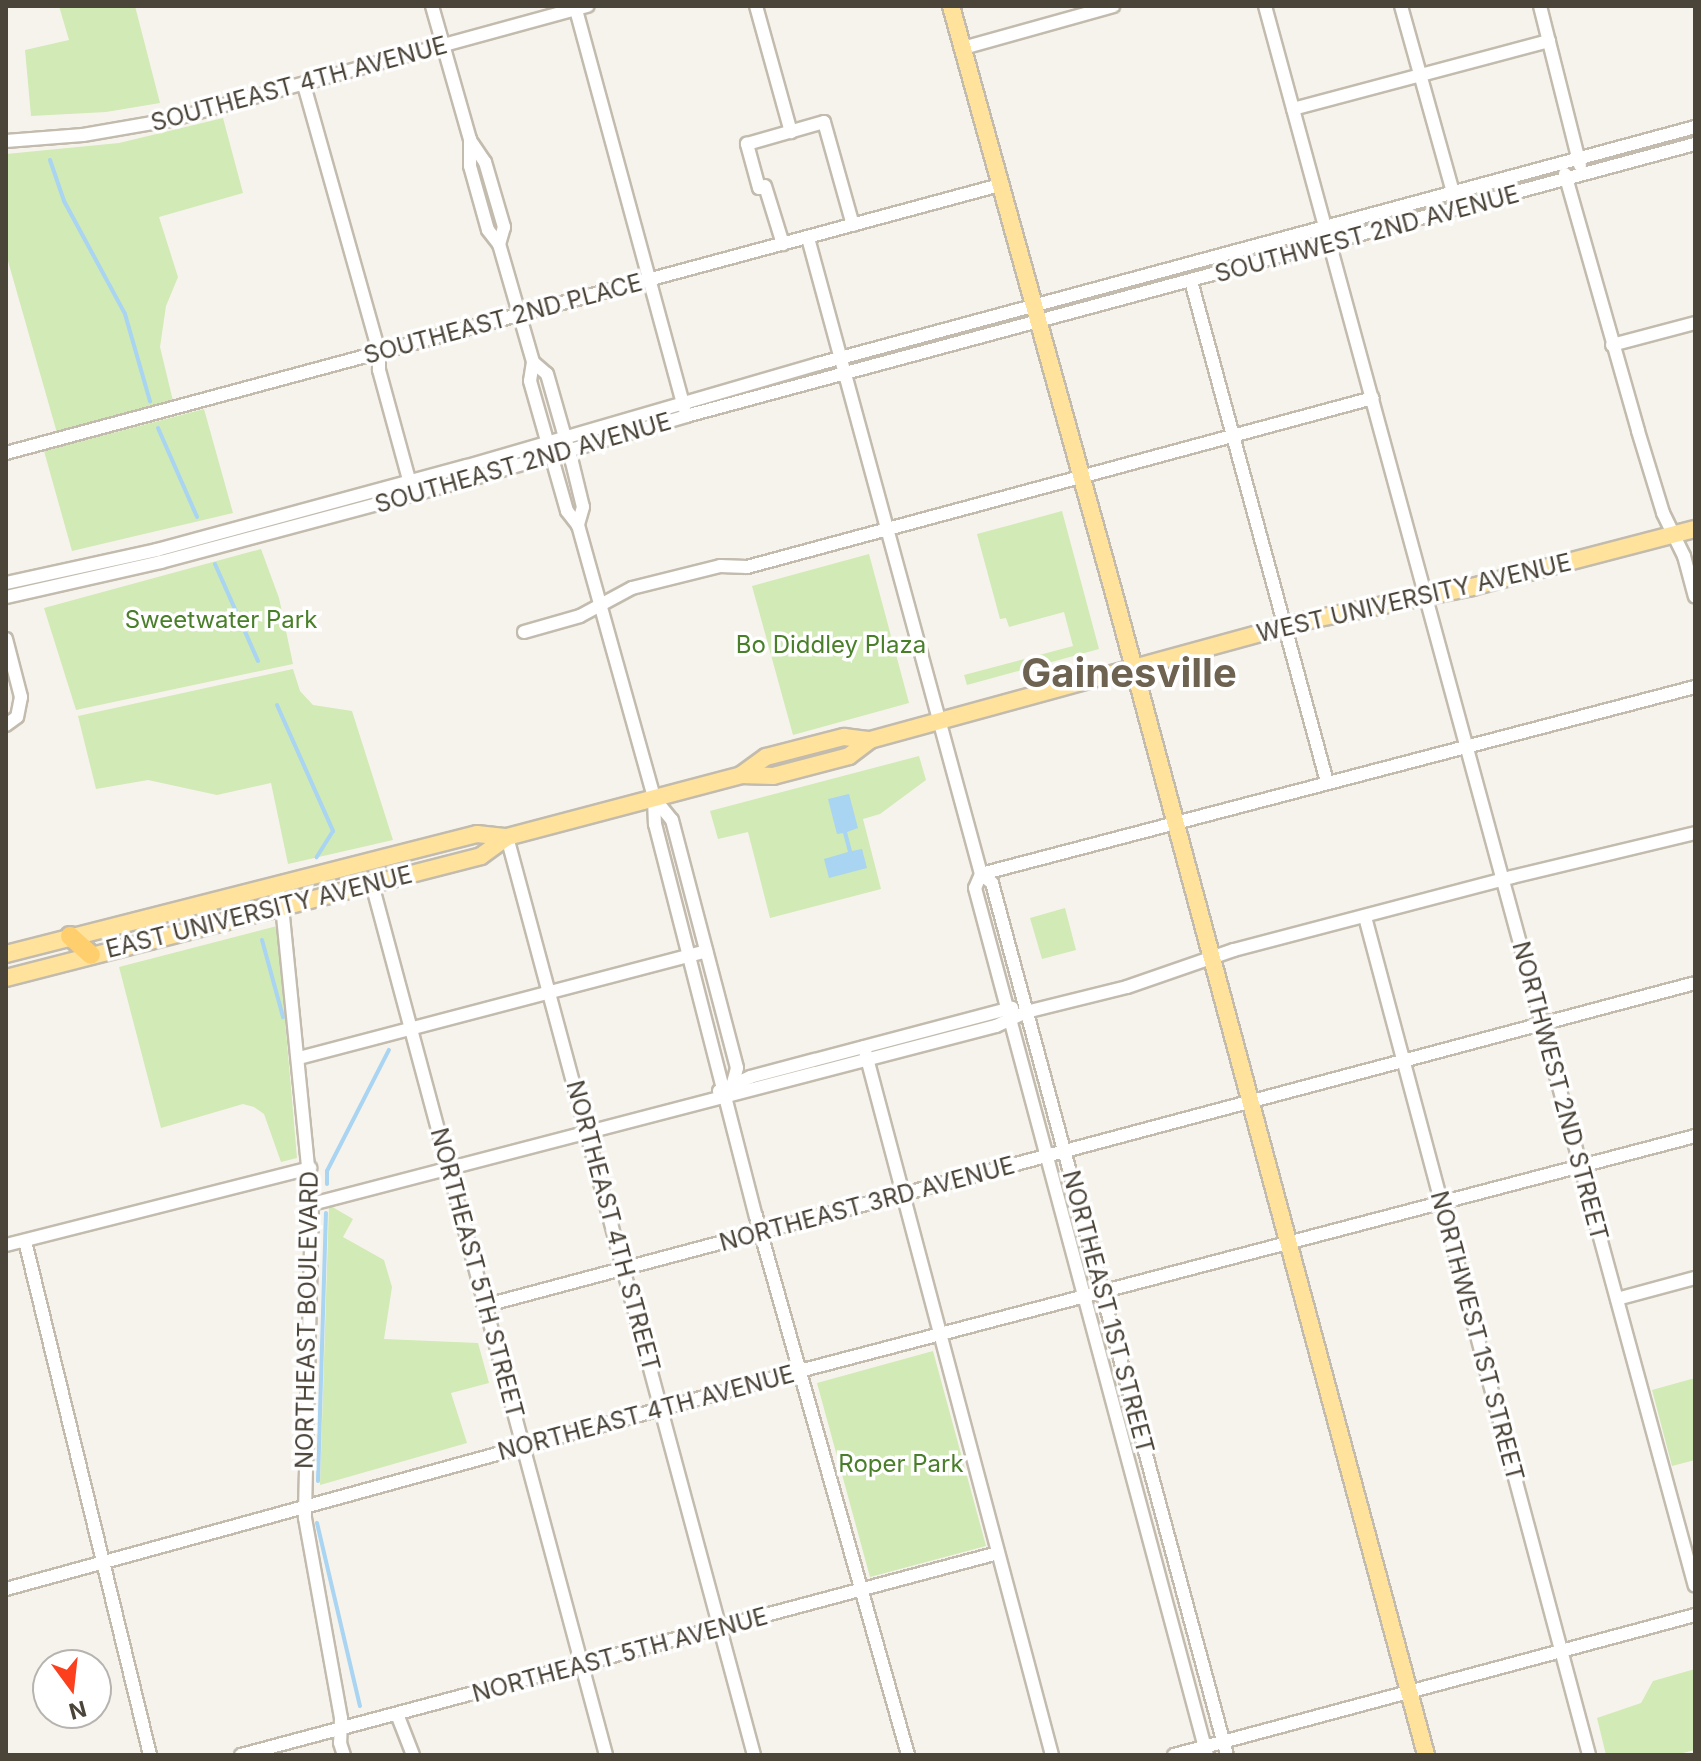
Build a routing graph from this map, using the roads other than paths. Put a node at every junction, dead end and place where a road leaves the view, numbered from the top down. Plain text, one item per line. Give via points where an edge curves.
1 (432, 6) edge
2 (756, 6) edge
3 (951, 6) edge
4 (1113, 6) edge
5 (1265, 6) edge
6 (1401, 6) edge
7 (1540, 6) edge
8 (579, 7) edge
9 (1549, 41) junction
10 (443, 46) junction
11 (963, 48) junction
12 (1421, 75) junction
13 (304, 85) junction
14 (1293, 109) junction
15 (1695, 127) edge
16 (791, 132) junction
17 (6, 141) edge
18 (1695, 144) edge
19 (1579, 159) junction
20 (1563, 163) junction
21 (1583, 175) junction
22 (1567, 180) junction
23 (1000, 185) junction
24 (1454, 193) junction
25 (1458, 210) junction
26 (853, 225) junction
27 (1325, 228) junction
28 (808, 238) junction
29 (783, 244) junction
30 (1330, 245) junction
31 (650, 279) junction
32 (1191, 281) junction
33 (520, 316) junction
34 (1036, 316) junction
35 (1695, 323) edge
36 (1612, 345) junction
37 (379, 352) junction
38 (841, 358) junction
39 (533, 362) junction
40 (845, 373) junction
41 (1373, 398) junction
42 (682, 402) junction
43 (686, 416) junction
44 (564, 436) junction
45 (1233, 436) junction
46 (547, 441) junction
47 (569, 451) junction
48 (6, 453) edge
49 (551, 456) junction
50 (469, 473) junction
51 (1082, 477) junction
52 (411, 488) junction
53 (293, 520) junction
54 (578, 525) junction
55 (888, 529) junction
56 (1695, 529) edge
57 (1673, 535) junction
58 (6, 583) edge
59 (6, 597) edge
60 (1424, 597) junction
61 (1695, 597) edge
62 (600, 605) junction
63 (1285, 626) junction
64 (524, 632) dead end
65 (6, 639) edge
66 (1132, 668) junction
67 (1695, 687) edge
68 (940, 721) junction
69 (9, 723) edge
70 (1465, 747) junction
71 (1327, 782) junction
72 (654, 798) junction
73 (1174, 823) junction
74 (1695, 833) edge
75 (507, 837) junction
76 (981, 874) junction
77 (1504, 879) junction
78 (276, 884) junction
79 (372, 884) junction
80 (282, 906) junction
81 (1365, 917) junction
82 (70, 936) junction
83 (706, 951) junction
84 (6, 954) edge
85 (91, 955) junction
86 (689, 956) junction
87 (1211, 958) junction
88 (6, 978) edge
89 (1695, 983) edge
90 (550, 992) junction
91 (1026, 1012) junction
92 (1010, 1014) junction
93 (1543, 1024) junction
94 (411, 1029) junction
95 (866, 1053) junction
96 (299, 1058) junction
97 (1403, 1060) junction
98 (729, 1090) junction
99 (1250, 1100) junction
100 (588, 1131) junction
101 (1695, 1136) edge
102 (1065, 1151) junction
103 (1047, 1155) junction
104 (1580, 1166) junction
105 (310, 1168) junction
106 (447, 1168) junction
107 (903, 1193) junction
108 (1440, 1202) junction
109 (312, 1204) junction
110 (761, 1232) junction
111 (25, 1241) junction
112 (1288, 1242) junction
113 (6, 1245) edge
114 (625, 1268) junction
115 (1695, 1278) edge
116 (1103, 1292) junction
117 (1084, 1296) junction
118 (1617, 1299) junction
119 (483, 1306) junction
120 (941, 1335) junction
121 (799, 1371) junction
122 (662, 1408) junction
123 (1135, 1414) junction
124 (1118, 1419) junction
125 (524, 1446) junction
126 (305, 1505) junction
127 (998, 1553) junction
128 (102, 1562) junction
129 (1695, 1586) edge
130 (6, 1589) edge
131 (861, 1590) junction
132 (1184, 1599) junction
133 (1167, 1603) junction
134 (1695, 1615) edge
135 (720, 1628) junction
136 (1561, 1650) junction
137 (580, 1665) junction
138 (1409, 1693) junction
139 (397, 1714) junction
140 (341, 1729) junction
141 (1225, 1748) edge
142 (1206, 1751) edge
143 (150, 1755) edge
144 (241, 1755) edge
145 (344, 1755) edge
146 (413, 1755) edge
147 (606, 1755) edge
148 (754, 1755) edge
149 (908, 1755) edge
150 (1052, 1755) edge
151 (1174, 1755) edge
152 (1426, 1755) edge
153 (1589, 1755) edge

1 - 10 street
2 - 16 street
3 - 11 main road
4 - 11 street
5 - 14 street, NORTHWEST 2ND STREET
6 - 12 street
7 - 9 street
8 - 10 street, SOUTHEAST 4TH AVENUE
8 - 31 street
9 - 12 street
9 - 19 street
10 - 13 street, SOUTHEAST 4TH AVENUE
10 - 33 street via 470,139 485,162 504,227 499,244
11 - 23 main road
12 - 14 street
12 - 24 street
13 - 17 street, SOUTHEAST 4TH AVENUE via 121,130
13 - 37 street
14 - 27 street, NORTHWEST 2ND STREET
15 - 19 street
16 - 26 street via 824,122
16 - 29 street via 747,144
18 - 21 street, SOUTHWEST 2ND AVENUE
19 - 20 street
19 - 21 street
20 - 22 street
20 - 24 street
21 - 22 street, SOUTHWEST 2ND AVENUE
22 - 25 street, SOUTHWEST 2ND AVENUE
22 - 36 street
23 - 26 street, SOUTHEAST 2ND PLACE
23 - 34 main road
24 - 25 street
24 - 27 street
25 - 30 street, SOUTHWEST 2ND AVENUE
26 - 28 street, SOUTHEAST 2ND PLACE
27 - 30 street, NORTHWEST 2ND STREET
27 - 34 street
28 - 29 street, SOUTHEAST 2ND PLACE
28 - 38 street, NORTHEAST 1ST STREET
29 - 31 street, SOUTHEAST 2ND PLACE
30 - 32 street, SOUTHWEST 2ND AVENUE
30 - 41 street, NORTHWEST 2ND STREET
31 - 33 street, SOUTHEAST 2ND PLACE
31 - 42 street
32 - 34 street, SOUTHWEST 2ND AVENUE
32 - 45 street
33 - 37 street, SOUTHEAST 2ND PLACE
33 - 39 street
34 - 38 street, SOUTHEAST 2ND AVENUE
34 - 40 street, SOUTHEAST 2ND AVENUE
34 - 51 main road
35 - 36 street
36 - 57 street
37 - 48 street, SOUTHEAST 2ND PLACE
37 - 52 street via 379,370
38 - 40 street, NORTHEAST 1ST STREET
38 - 42 street, SOUTHEAST 2ND AVENUE
39 - 44 street via 547,374
39 - 46 street via 530,381
40 - 43 street, SOUTHEAST 2ND AVENUE
40 - 55 street, NORTHEAST 1ST STREET
41 - 45 street
41 - 60 street, NORTHWEST 2ND STREET
42 - 43 street
42 - 44 street, SOUTHEAST 2ND AVENUE
43 - 47 street, SOUTHEAST 2ND AVENUE
44 - 46 street, SOUTHEAST 2ND AVENUE
44 - 47 street
45 - 51 street
45 - 63 street
46 - 49 street
46 - 50 street, SOUTHEAST 2ND AVENUE
47 - 49 street, SOUTHEAST 2ND AVENUE
47 - 54 street via 583,507
49 - 50 street, SOUTHEAST 2ND AVENUE
49 - 54 street via 567,511
50 - 52 street, SOUTHEAST 2ND AVENUE
51 - 55 street
51 - 66 main road
52 - 53 street, SOUTHEAST 2ND AVENUE
53 - 58 street, SOUTHEAST 2ND AVENUE
53 - 59 street, SOUTHEAST 2ND AVENUE
54 - 62 street
55 - 62 street via 747,567 720,566 652,583
55 - 68 street, NORTHEAST 1ST STREET
56 - 57 main road, WEST UNIVERSITY AVENUE
57 - 60 main road, WEST UNIVERSITY AVENUE
57 - 61 street
60 - 63 main road, WEST UNIVERSITY AVENUE
60 - 70 street, NORTHWEST 2ND STREET
62 - 64 street
62 - 72 street
63 - 66 main road, WEST UNIVERSITY AVENUE
63 - 71 street
65 - 69 street via 21,697 17,717
66 - 68 main road, EAST UNIVERSITY AVENUE
66 - 73 main road
67 - 70 street
68 - 72 main road, EAST UNIVERSITY AVENUE via 870,740 844,737 766,757 741,775
68 - 76 street, NORTHEAST 1ST STREET
70 - 71 street
70 - 77 street, NORTHWEST 2ND STREET
71 - 73 street
72 - 75 main road, EAST UNIVERSITY AVENUE
72 - 83 street via 672,820
72 - 86 street via 655,824
73 - 76 street
73 - 87 main road
74 - 77 street
75 - 78 main road, EAST UNIVERSITY AVENUE via 477,834
75 - 79 main road, EAST UNIVERSITY AVENUE via 481,856
75 - 90 street, NORTHEAST 4TH STREET
76 - 91 street, NORTHEAST 1ST STREET via 992,883
76 - 92 street, NORTHEAST 1ST STREET via 975,888
77 - 81 street
77 - 93 street, NORTHWEST 2ND STREET
78 - 80 street, NORTHEAST BOULEVARD
78 - 82 main road, EAST UNIVERSITY AVENUE
79 - 80 main road, EAST UNIVERSITY AVENUE
79 - 94 street, NORTHEAST 5TH STREET
80 - 85 main road, EAST UNIVERSITY AVENUE
80 - 96 street, NORTHEAST BOULEVARD
81 - 87 street
81 - 97 street, NORTHWEST 1ST STREET
82 - 84 main road, EAST UNIVERSITY AVENUE
82 - 85 highway
83 - 86 street
83 - 98 street via 737,1068
85 - 88 main road, EAST UNIVERSITY AVENUE
86 - 90 street
86 - 98 street
87 - 91 street via 1127,987
87 - 99 main road
89 - 93 street, NORTHEAST 3RD AVENUE
90 - 94 street
90 - 100 street, NORTHEAST 4TH STREET
91 - 92 street
91 - 102 street, NORTHEAST 1ST STREET
92 - 95 street
92 - 103 street, NORTHEAST 1ST STREET
93 - 97 street, NORTHEAST 3RD AVENUE
93 - 104 street, NORTHWEST 2ND STREET
94 - 96 street
94 - 106 street, NORTHEAST 5TH STREET
95 - 98 street
95 - 107 street
96 - 105 street, NORTHEAST BOULEVARD
97 - 99 street, NORTHEAST 3RD AVENUE
97 - 108 street, NORTHWEST 1ST STREET
98 - 100 street
98 - 110 street
99 - 102 street, NORTHEAST 3RD AVENUE
99 - 112 main road
100 - 106 street
100 - 114 street, NORTHEAST 4TH STREET
101 - 104 street, NORTHEAST 4TH AVENUE
102 - 103 street, NORTHEAST 3RD AVENUE
102 - 116 street, NORTHEAST 1ST STREET
103 - 107 street, NORTHEAST 3RD AVENUE
103 - 117 street, NORTHEAST 1ST STREET
104 - 108 street, NORTHEAST 4TH AVENUE
104 - 118 street, NORTHWEST 2ND STREET
105 - 109 street, NORTHEAST BOULEVARD
105 - 111 street
106 - 109 street
106 - 119 street, NORTHEAST 5TH STREET
107 - 110 street, NORTHEAST 3RD AVENUE
107 - 120 street
108 - 112 street, NORTHEAST 4TH AVENUE
108 - 136 street, NORTHWEST 1ST STREET
109 - 126 street, NORTHEAST BOULEVARD
110 - 114 street, NORTHEAST 3RD AVENUE
110 - 121 street
111 - 113 street
111 - 128 street
112 - 116 street, NORTHEAST 4TH AVENUE
112 - 138 main road
114 - 119 street, NORTHEAST 3RD AVENUE
114 - 122 street, NORTHEAST 4TH STREET
115 - 118 street
116 - 117 street, NORTHEAST 4TH AVENUE
116 - 123 street, NORTHEAST 1ST STREET
117 - 120 street, NORTHEAST 4TH AVENUE
117 - 124 street, NORTHEAST 1ST STREET
118 - 129 street, NORTHWEST 2ND STREET
119 - 125 street, NORTHEAST 5TH STREET
120 - 121 street, NORTHEAST 4TH AVENUE
120 - 127 street
121 - 122 street, NORTHEAST 4TH AVENUE
121 - 131 street
122 - 125 street, NORTHEAST 4TH AVENUE
122 - 135 street, NORTHEAST 4TH STREET
123 - 124 street
123 - 132 street, NORTHEAST 1ST STREET
124 - 133 street, NORTHEAST 1ST STREET
125 - 126 street, NORTHEAST 4TH AVENUE
125 - 137 street, NORTHEAST 5TH STREET
126 - 128 street, NORTHEAST 4TH AVENUE
126 - 140 street, NORTHEAST BOULEVARD
127 - 131 street, NORTHEAST 5TH AVENUE
127 - 150 street
128 - 130 street, NORTHEAST 4TH AVENUE
128 - 143 street
131 - 135 street, NORTHEAST 5TH AVENUE
131 - 149 street
132 - 133 street
132 - 141 street, NORTHEAST 1ST STREET
133 - 142 street, NORTHEAST 1ST STREET
134 - 136 street
135 - 137 street, NORTHEAST 5TH AVENUE
135 - 148 street, NORTHEAST 4TH STREET
136 - 138 street
136 - 153 street, NORTHWEST 1ST STREET
137 - 139 street, NORTHEAST 5TH AVENUE
137 - 147 street, NORTHEAST 5TH STREET
138 - 141 street
138 - 152 main road
139 - 140 street, NORTHEAST 5TH AVENUE
139 - 146 street
140 - 144 street, NORTHEAST 5TH AVENUE
140 - 145 street, NORTHEAST BOULEVARD
141 - 142 street
142 - 151 street

